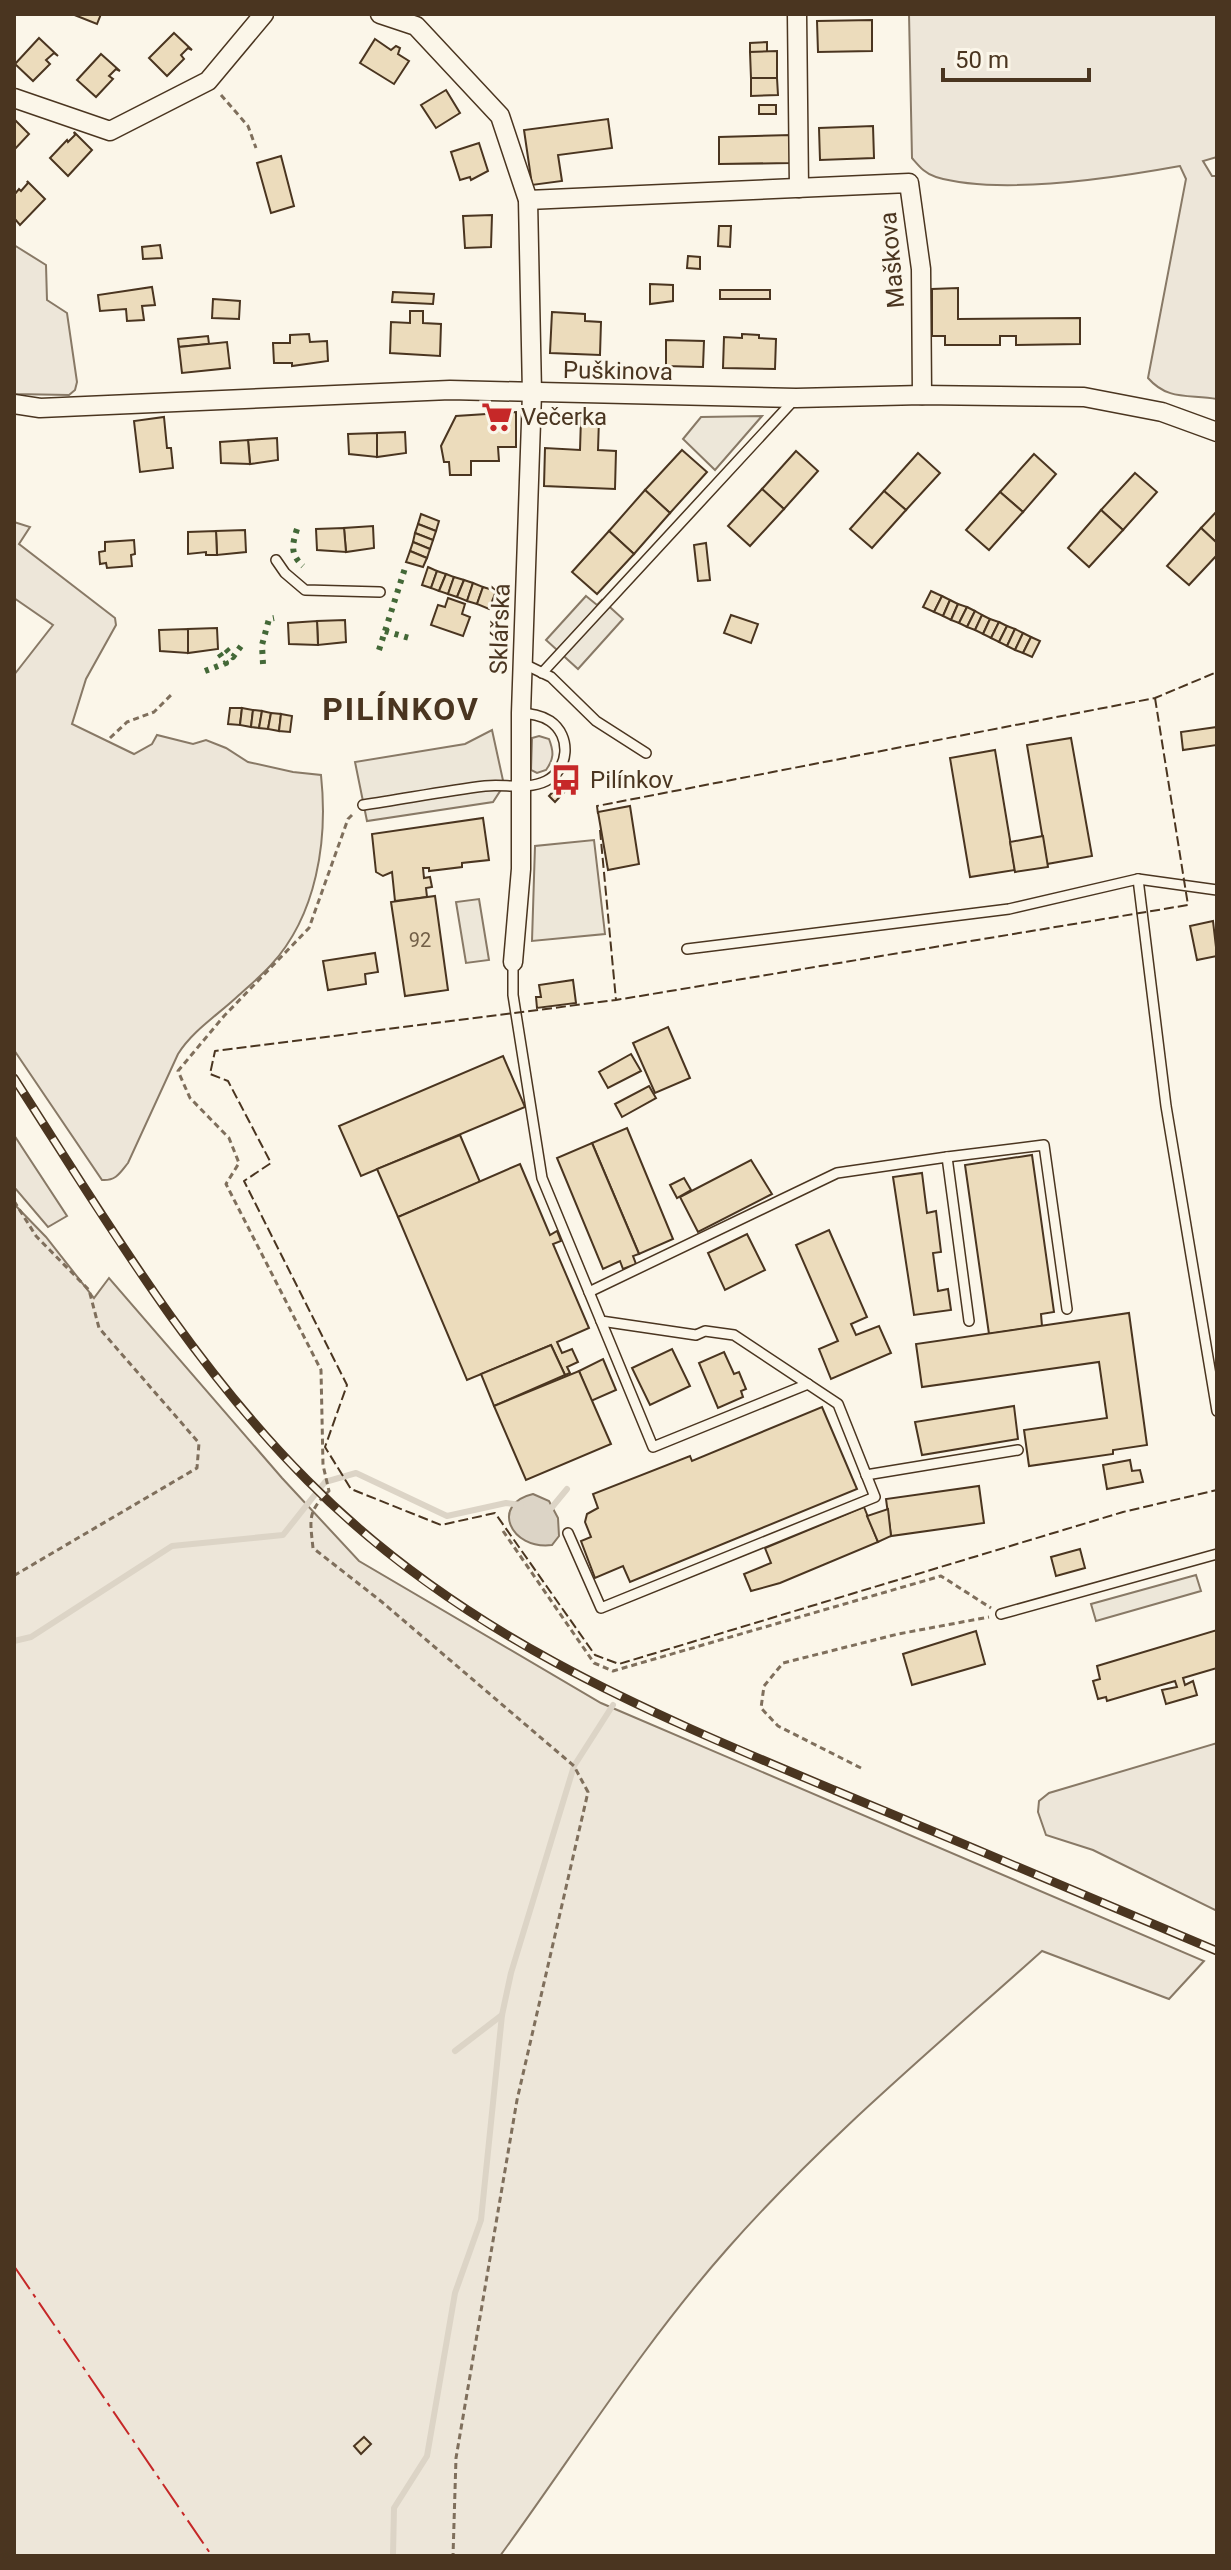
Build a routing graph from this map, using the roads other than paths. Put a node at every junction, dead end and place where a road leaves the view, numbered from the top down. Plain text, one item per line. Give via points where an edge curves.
1 (264, 14) edge
2 (380, 14) edge
3 (797, 14) edge
4 (14, 98) edge
5 (799, 188) junction
6 (528, 200) junction
7 (532, 393) junction
8 (922, 395) junction
9 (796, 398) junction
10 (14, 404) edge
11 (1217, 432) edge
12 (276, 560) dead end
13 (380, 592) dead end
14 (522, 663) junction
15 (542, 673) junction
16 (521, 713) junction
17 (646, 753) dead end
18 (522, 786) junction
19 (363, 805) road end
20 (1138, 879) junction
21 (1217, 890) edge
22 (687, 949) dead end
23 (513, 962) joint
24 (947, 1157) junction
25 (589, 1292) junction
26 (1067, 1309) dead end
27 (601, 1321) junction
28 (969, 1321) dead end
29 (808, 1384) junction
30 (1215, 1388) edge
31 (1217, 1411) edge
32 (1018, 1450) dead end
33 (866, 1475) junction
34 (568, 1533) dead end
35 (1217, 1554) edge
36 (1001, 1614) road end

1 - 4 street via 208,81 110,131
2 - 6 street via 416,26 500,116
3 - 5 street
5 - 6 street, Maškova
5 - 8 street, Maškova via 909,183 921,269
6 - 7 street
7 - 9 street, Puškinova
7 - 10 street, Puškinova via 450,390 40,408
7 - 14 street, Sklářská
8 - 9 street, Puškinova
8 - 11 street, Puškinova via 1084,397 1162,412
9 - 15 lane
12 - 13 lane via 305,590
14 - 15 lane
14 - 16 street, Sklářská
15 - 17 lane via 596,721
16 - 18 street, Sklářská
16 - 18 lane via 547,718 566,746 559,773
18 - 19 lane via 486,786
18 - 23 street, Sklářská
20 - 21 lane
20 - 22 lane via 1009,909
20 - 30 lane via 1166,1106
23 - 25 lane via 513,995 542,1178
24 - 25 lane via 837,1173
24 - 26 lane via 1044,1145
24 - 28 lane
25 - 27 lane
27 - 29 lane via 734,1335
27 - 29 lane via 653,1447
29 - 33 lane via 838,1404
30 - 31 lane
32 - 33 lane
33 - 34 lane via 875,1497 601,1608
35 - 36 lane

